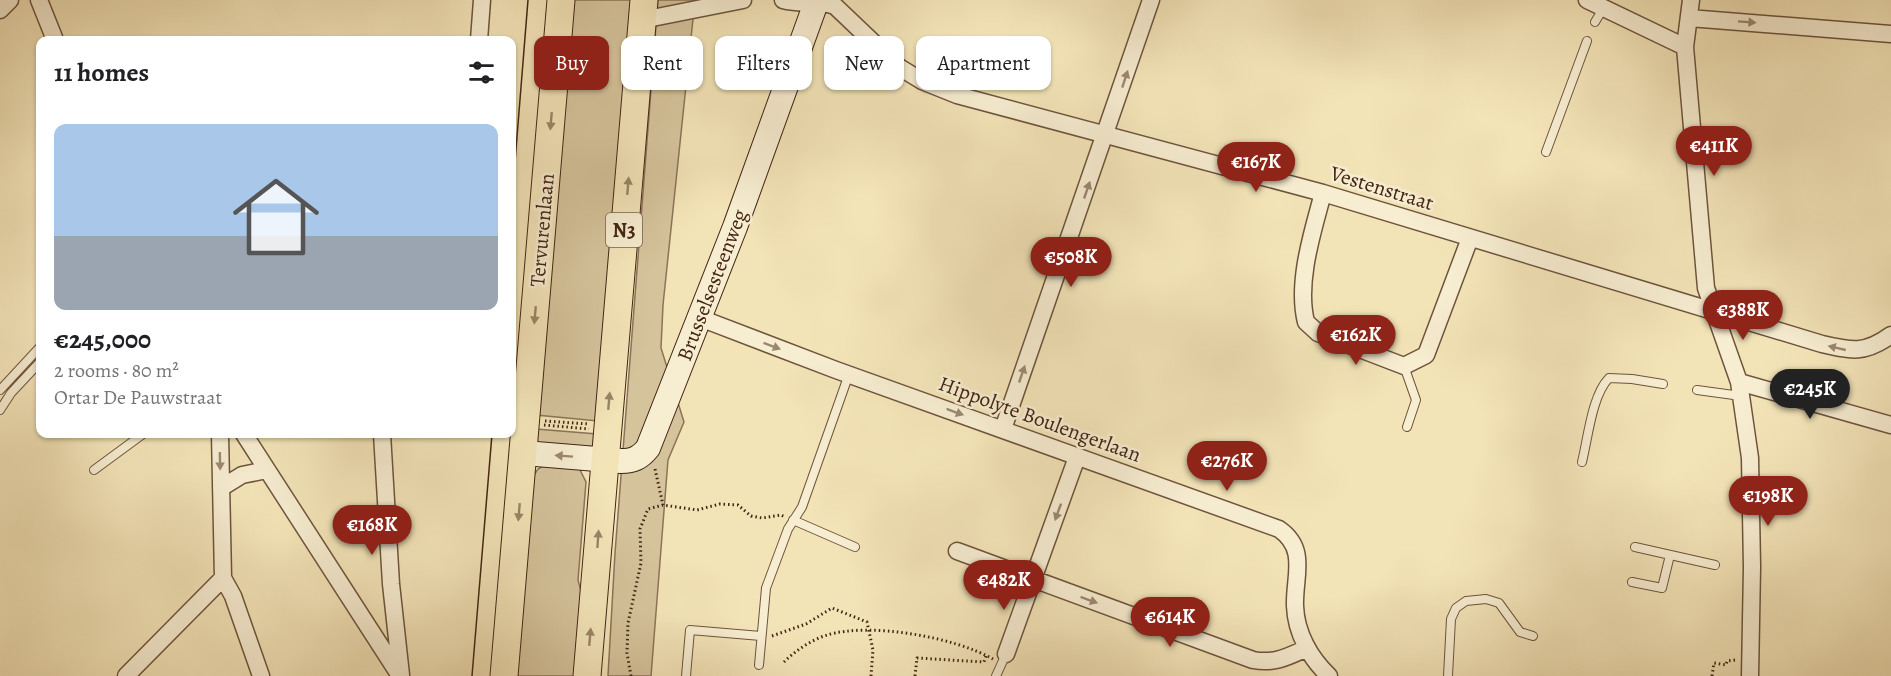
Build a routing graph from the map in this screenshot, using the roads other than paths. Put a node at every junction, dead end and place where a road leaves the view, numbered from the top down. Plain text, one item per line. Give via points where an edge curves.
1 (10, 0) edge
2 (39, 0) edge
3 (482, 0) edge
4 (561, 0) edge
5 (743, 0) edge
6 (783, 0) edge
7 (1151, 0) edge
8 (1587, 0) edge
9 (1691, 0) edge
10 (817, 1) edge
11 (1604, 7) junction
12 (0, 10) edge
13 (643, 10) edge
14 (1689, 18) junction
15 (1595, 22) dead end
16 (1891, 34) edge
17 (53, 36) edge
18 (479, 36) edge
19 (1587, 41) dead end
20 (1685, 47) junction
21 (1106, 135) junction
22 (1546, 152) dead end
23 (1323, 193) junction
24 (1470, 238) junction
25 (1714, 313) junction
26 (700, 318) junction
27 (1891, 335) edge
28 (36, 351) edge
29 (36, 366) edge
30 (1404, 366) junction
31 (849, 374) junction
32 (1663, 384) dead end
33 (1740, 389) junction
34 (0, 390) edge
35 (1697, 390) dead end
36 (0, 410) edge
37 (1891, 425) edge
38 (1407, 427) dead end
39 (1003, 429) junction
40 (138, 438) edge
41 (220, 438) edge
42 (247, 438) edge
43 (382, 438) edge
44 (524, 453) junction
45 (1077, 457) junction
46 (604, 460) junction
47 (1582, 462) dead end
48 (94, 470) dead end
49 (267, 470) junction
50 (221, 488) junction
51 (793, 520) junction
52 (855, 547) dead end
53 (1635, 547) dead end
54 (957, 551) dead end
55 (1670, 555) junction
56 (1715, 565) dead end
57 (223, 578) junction
58 (1034, 580) junction
59 (1632, 582) dead end
60 (761, 636) junction
61 (1533, 636) dead end
62 (1307, 648) junction
63 (1004, 660) joint
64 (759, 665) dead end
65 (126, 676) edge
66 (261, 676) edge
67 (400, 676) edge
68 (504, 676) edge
69 (587, 676) edge
70 (686, 676) edge
71 (996, 676) edge
72 (1329, 676) edge
73 (1448, 676) edge
74 (1750, 676) edge

1 - 12 street
2 - 17 street
3 - 18 street
4 -> 44 main road, Tervurenlaan via 532,422
5 - 13 street
6 - 10 street, Vestenstraat
21 -> 7 street
8 - 11 street
9 - 14 street
10 - 21 street, Vestenstraat via 838,7 890,61 931,86
10 - 26 street, Brusselsesteenweg
11 - 15 lane
11 - 20 street
46 -> 13 main road, N3 via 602,428
14 -> 16 street
14 - 20 street
19 - 22 lane
20 - 25 street via 1706,288
21 - 23 street, Vestenstraat
39 -> 21 street
23 - 24 street, Vestenstraat
23 - 30 street via 1310,242 1302,299 1306,322 1318,333
24 - 25 street, Vestenstraat
24 - 30 street via 1426,355
27 -> 25 street, Vestenstraat via 1870,348 1852,351
25 - 33 street
26 -> 31 street, Hippolyte Boulengerlaan
26 - 46 street, Brusselsesteenweg via 648,448 635,459
28 - 34 lane
29 - 36 lane
30 - 38 lane via 1416,400
31 -> 39 street, Hippolyte Boulengerlaan
31 - 51 lane via 802,507
32 - 47 lane via 1610,378 1597,398
33 - 35 lane
33 - 37 street
33 - 74 street via 1749,458
39 - 45 street, Hippolyte Boulengerlaan
40 - 48 lane
41 -> 50 street
42 - 49 street
43 - 67 street
46 -> 44 street
44 -> 68 main road, Tervurenlaan
45 -> 58 street
45 - 62 street, Hippolyte Boulengerlaan via 1279,529 1289,536 1298,556 1295,606
69 -> 46 main road, N3
49 - 50 street via 243,475
49 - 67 street
50 - 57 street
51 - 52 lane
51 - 60 lane via 766,588
53 - 55 lane
54 - 58 street
55 - 56 lane
55 - 59 lane via 1662,588
57 - 65 street
57 - 66 street
58 -> 62 street via 1253,660 1268,662
58 - 63 street
60 - 64 lane
60 - 70 lane via 690,630
61 - 73 lane via 1520,632 1499,603 1486,599 1466,602 1456,608 1451,619
62 - 72 street, Hippolyte Boulengerlaan
63 - 71 lane

